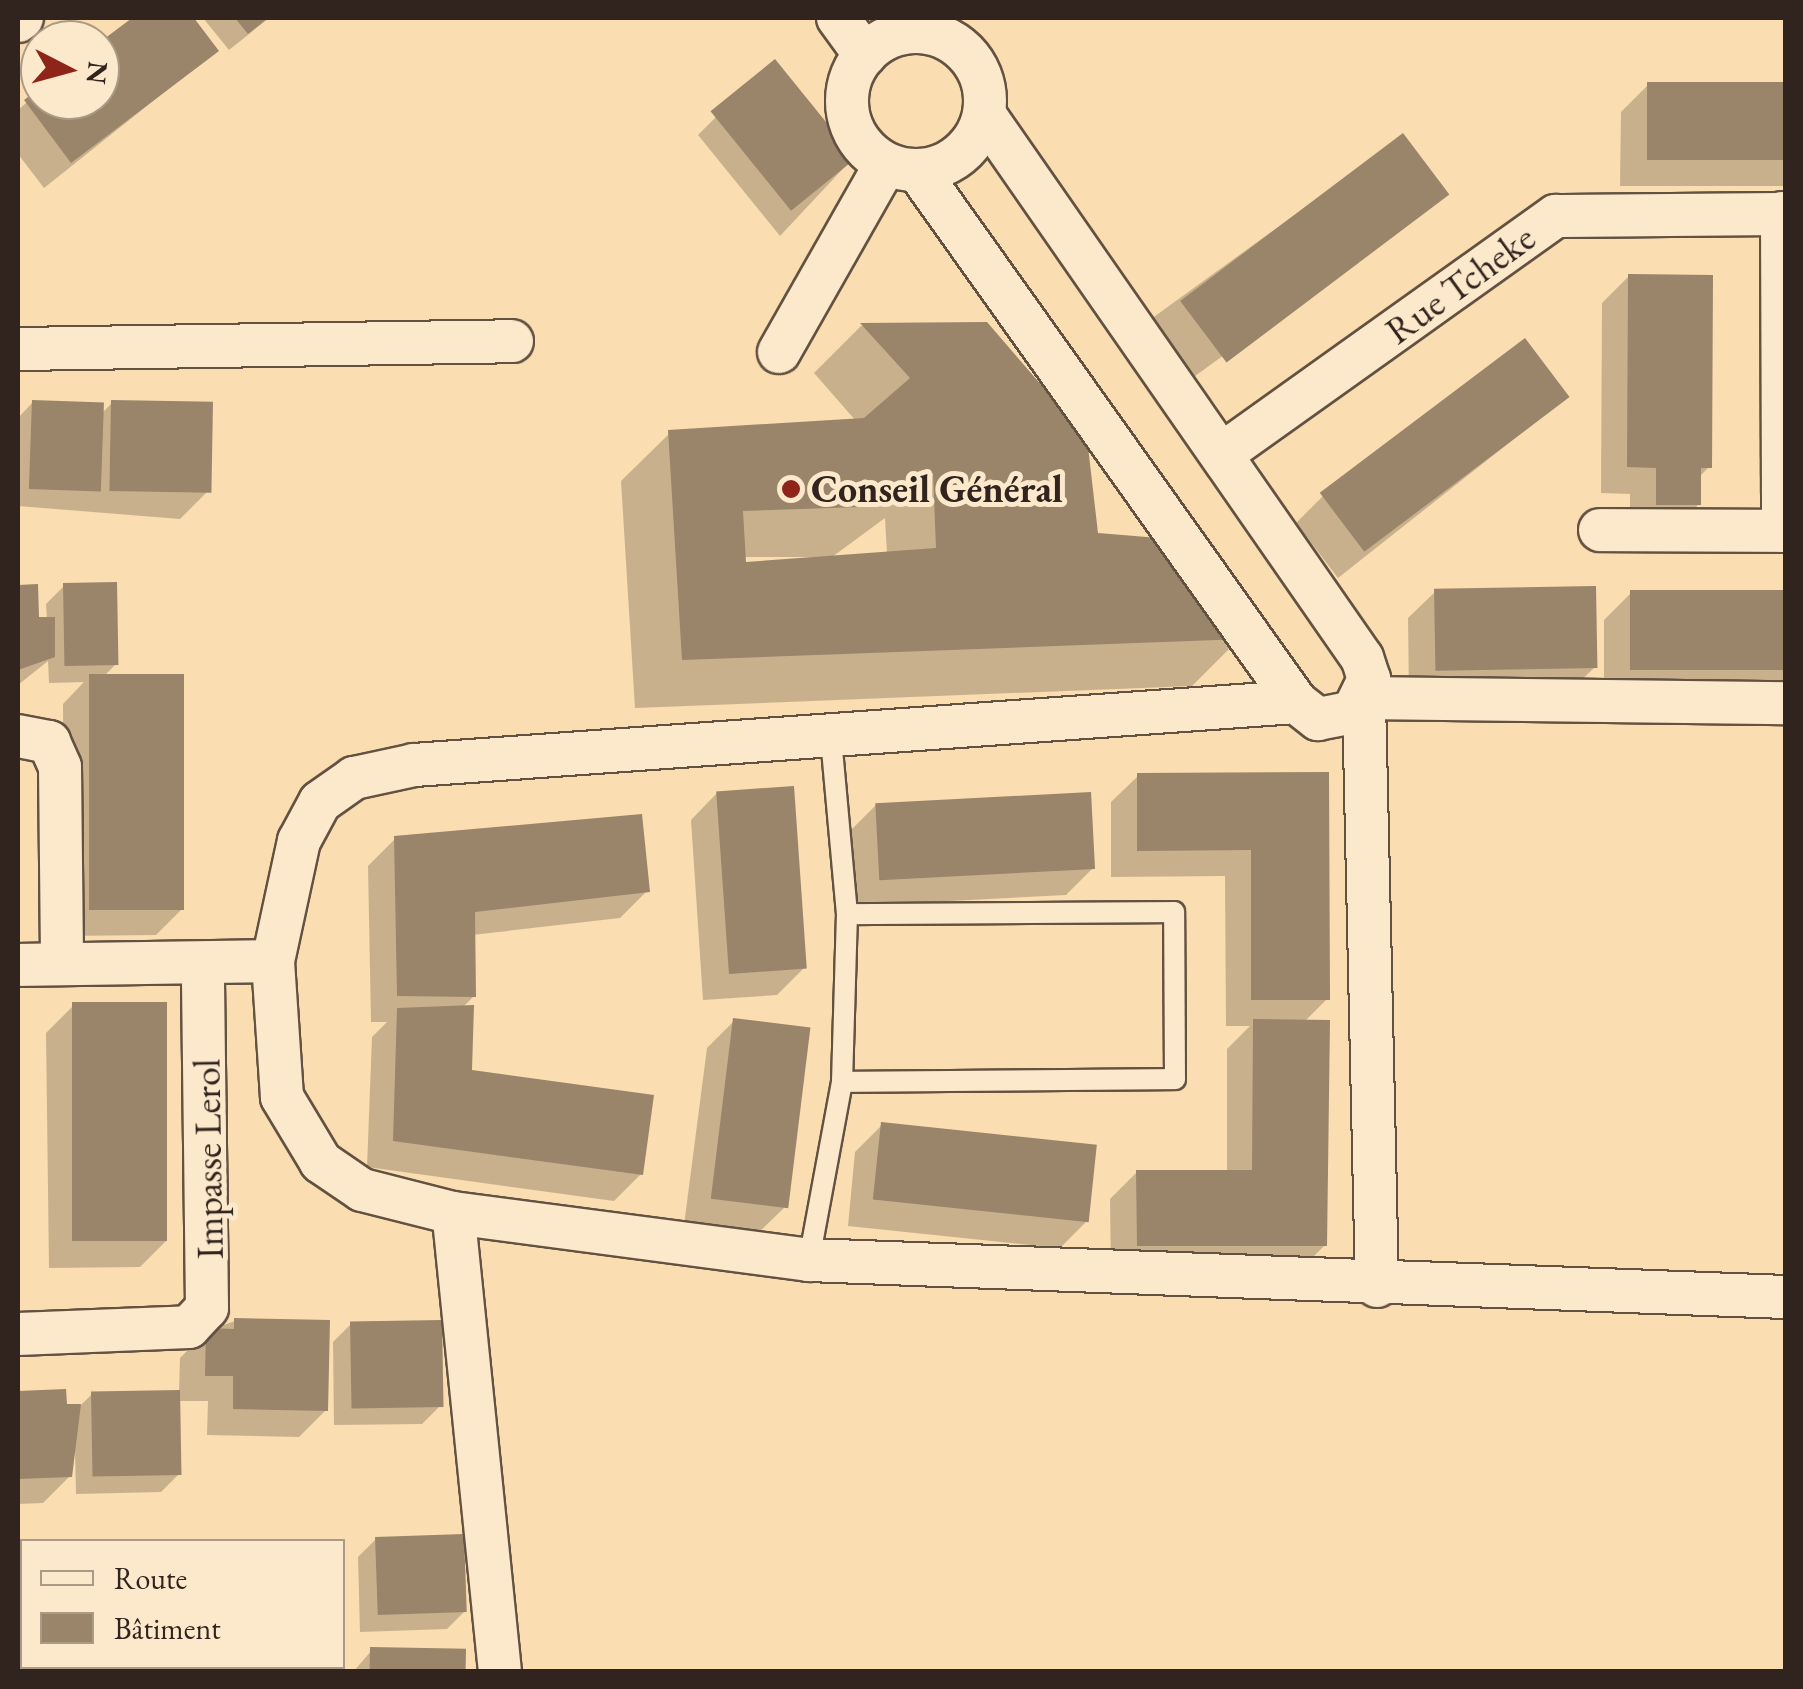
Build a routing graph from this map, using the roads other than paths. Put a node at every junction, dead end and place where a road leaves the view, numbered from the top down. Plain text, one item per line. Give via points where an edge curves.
1 (838, 18) edge
2 (940, 26) edge
3 (864, 55) junction
4 (984, 114) junction
5 (902, 167) junction
6 (1784, 213) edge
7 (512, 340) dead end
8 (18, 348) edge
9 (779, 352) dead end
10 (1226, 451) junction
11 (1600, 530) dead end
12 (1784, 531) edge
13 (1364, 698) junction
14 (1296, 702) junction
15 (1786, 703) edge
16 (18, 736) edge
17 (832, 738) junction
18 (847, 914) junction
19 (272, 961) junction
20 (18, 964) edge
21 (62, 964) junction
22 (204, 965) junction
23 (842, 1082) junction
24 (453, 1213) junction
25 (809, 1260) junction
26 (1377, 1286) junction
27 (1786, 1297) edge
28 (18, 1334) edge
29 (500, 1672) edge

1 - 3 street
2 - 3 street via 897,34
2 - 4 street via 975,65
3 - 5 street via 848,114
4 - 5 street via 961,154
4 - 10 street
5 - 9 street
5 - 14 street
6 - 10 street, Rue Tcheke via 1556,216
6 - 12 street
7 - 8 street
10 - 13 street via 1362,658
11 - 12 street
13 - 14 street via 1338,720
13 - 15 street
13 - 26 street
14 - 17 street
16 - 21 street via 42,738 60,767
17 - 18 lane
17 - 19 street via 414,765 354,778 306,822
18 - 23 lane
18 - 23 lane via 1174,912 1175,1079
19 - 22 street
19 - 24 street via 274,1048 298,1133 362,1190
20 - 21 street
21 - 22 street
22 - 28 street, Impasse Lerol via 210,1295 196,1323
23 - 25 lane
24 - 25 street
24 - 29 street
25 - 26 street
26 - 27 street

